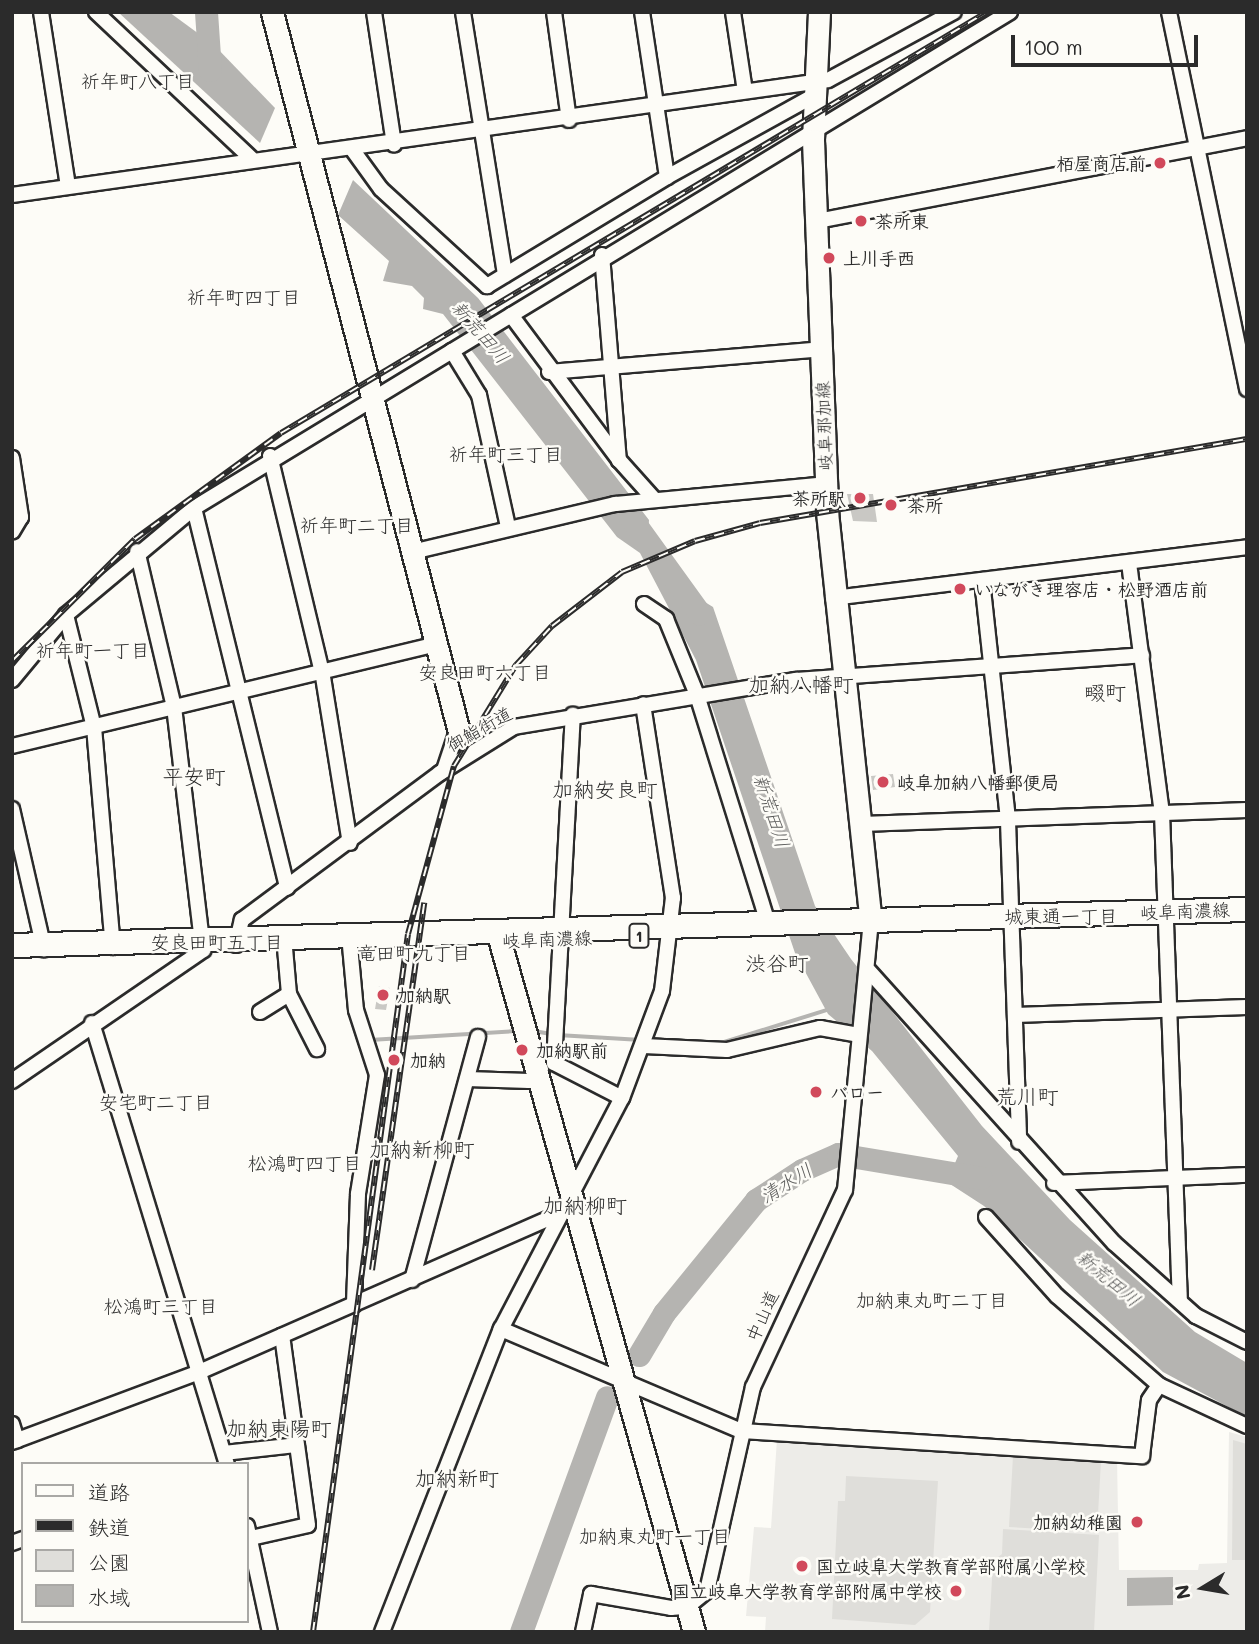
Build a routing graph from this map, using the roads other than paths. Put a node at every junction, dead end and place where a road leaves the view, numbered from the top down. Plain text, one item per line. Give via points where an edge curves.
1 (41, 12) edge
2 (96, 12) edge
3 (272, 12) edge
4 (374, 12) edge
5 (463, 12) edge
6 (554, 12) edge
7 (642, 12) edge
8 (733, 12) edge
9 (819, 12) edge
10 (954, 12) edge
11 (1010, 12) edge
12 (1170, 12) edge
13 (815, 88) junction
14 (745, 91) junction
15 (655, 105) junction
16 (569, 120) junction
17 (814, 126) junction
18 (483, 133) junction
19 (1247, 138) edge
20 (394, 145) junction
21 (352, 149) junction
22 (1199, 149) junction
23 (306, 152) junction
24 (251, 158) junction
25 (667, 177) junction
26 (68, 186) junction
27 (12, 195) edge
28 (817, 221) junction
29 (601, 255) junction
30 (505, 275) junction
31 (508, 317) junction
32 (821, 349) junction
33 (1243, 349) edge
34 (452, 351) junction
35 (611, 365) junction
36 (549, 372) junction
37 (1247, 389) edge
38 (372, 396) junction
39 (270, 456) junction
40 (618, 460) junction
41 (13, 464) edge
42 (826, 484) junction
43 (650, 500) junction
44 (194, 508) junction
45 (508, 527) junction
46 (12, 532) edge
47 (1247, 547) edge
48 (137, 551) junction
49 (412, 552) junction
50 (1129, 563) junction
51 (982, 580) junction
52 (833, 598) junction
53 (644, 604) dead end
54 (66, 615) junction
55 (436, 644) junction
56 (1142, 655) junction
57 (988, 664) junction
58 (322, 672) junction
59 (842, 675) junction
60 (12, 680) edge
61 (239, 692) junction
62 (699, 694) junction
63 (643, 704) junction
64 (174, 707) junction
65 (573, 715) junction
66 (94, 727) junction
67 (458, 728) joint
68 (12, 746) edge
69 (444, 770) junction
70 (12, 809) edge
71 (1247, 810) edge
72 (1162, 813) junction
73 (1008, 821) junction
74 (862, 824) junction
75 (350, 843) junction
76 (287, 888) junction
77 (1247, 909) edge
78 (1166, 912) junction
79 (1012, 917) junction
80 (872, 922) junction
81 (774, 924) junction
82 (674, 929) junction
83 (560, 934) junction
84 (498, 936) junction
85 (350, 940) junction
86 (236, 944) junction
87 (12, 945) edge
88 (204, 945) junction
89 (113, 947) junction
90 (285, 948) junction
91 (44, 949) junction
92 (12, 955) edge
93 (869, 971) junction
94 (289, 994) junction
95 (1247, 1007) edge
96 (1168, 1010) junction
97 (260, 1012) dead end
98 (1015, 1015) junction
99 (92, 1023) junction
100 (858, 1035) junction
101 (478, 1037) dead end
102 (646, 1041) junction
103 (317, 1049) dead end
104 (546, 1067) junction
105 (467, 1079) junction
106 (12, 1081) edge
107 (622, 1098) junction
108 (1019, 1142) junction
109 (1247, 1175) edge
110 (1175, 1178) junction
111 (1054, 1183) junction
112 (568, 1203) junction
113 (986, 1217) dead end
114 (412, 1280) junction
115 (1180, 1301) junction
116 (354, 1305) junction
117 (501, 1329) junction
118 (282, 1336) junction
119 (1247, 1342) edge
120 (199, 1372) junction
121 (624, 1381) junction
122 (1159, 1385) junction
123 (12, 1424) edge
124 (1247, 1426) edge
125 (741, 1431) junction
126 (15, 1441) edge
127 (296, 1445) junction
128 (226, 1459) edge
129 (249, 1532) edge
130 (687, 1607) junction
131 (270, 1632) edge
132 (382, 1632) edge
133 (583, 1632) edge
134 (694, 1632) edge

1 - 26 street
2 - 24 street
3 - 23 street
4 - 20 street
5 - 18 street
6 - 16 street
7 - 15 street
8 - 14 street
9 - 13 street, 岐阜那加線
10 - 13 street
11 - 17 street
12 - 22 street
13 - 14 street
13 - 17 street, 岐阜那加線
13 - 25 street
14 - 15 street
15 - 16 street
15 - 25 street
16 - 18 street
17 - 28 street, 岐阜那加線
17 - 29 street
18 - 20 street
18 - 30 street
19 - 22 street
20 - 21 street
21 - 23 street
21 - 30 street via 381,189 487,286
22 - 28 street
22 - 33 street
23 - 24 street
23 - 38 street
24 - 26 street
25 - 30 street
26 - 27 street
28 - 32 street, 岐阜那加線
29 - 31 street
29 - 35 street
31 - 34 street
31 - 36 street
32 - 35 street
32 - 42 street, 岐阜那加線
33 - 37 street
34 - 38 street
34 - 45 street via 479,396
35 - 36 street
35 - 40 street
36 - 40 street
38 - 39 street
38 - 49 street
39 - 44 street
39 - 58 street
40 - 43 street
41 - 46 street via 21,517
42 - 43 street
42 - 52 street, 岐阜那加線
43 - 45 street via 572,511
44 - 48 street
44 - 61 street
45 - 49 street
47 - 50 street
48 - 54 street
48 - 64 street
49 - 55 street
50 - 51 street
50 - 56 street
51 - 52 street
51 - 57 street
52 - 59 street, 岐阜那加線
53 - 62 street via 666,620
54 - 60 street
54 - 66 street
55 - 58 street
55 - 67 street
56 - 57 street
56 - 72 street
57 - 59 street
57 - 73 street
58 - 61 street
58 - 75 street
59 - 62 street, 御鮨街道
59 - 74 street, 岐阜那加線
61 - 64 street
61 - 76 street
62 - 63 street, 御鮨街道
62 - 81 street
63 - 65 street, 御鮨街道
63 - 82 street
64 - 66 street
64 - 88 street
65 - 69 street, 御鮨街道 via 514,727
65 - 83 street
66 - 68 street
66 - 89 street
67 - 69 street
69 - 75 street, 御鮨街道
70 - 91 street
71 - 72 street
72 - 73 street
72 - 78 street
73 - 74 street
73 - 79 street
74 - 80 street, 岐阜那加線
75 - 76 street, 御鮨街道
76 - 86 street, 御鮨街道 via 242,920
77 - 78 main road, 岐阜南濃線 / 1
78 - 79 main road, 岐阜南濃線 / 1
78 - 96 street
79 - 80 main road, 岐阜南濃線 / 1
79 - 98 street
80 - 81 main road, 岐阜南濃線 / 1
80 - 93 street, 中山道
81 - 82 main road, 岐阜南濃線 / 1
82 - 83 main road, 岐阜南濃線 / 1
82 - 102 street
83 - 84 main road, 岐阜南濃線 / 1
83 - 104 street via 555,1035
84 - 85 main road, 岐阜南濃線 / 1
84 - 104 street via 524,1031
85 - 86 main road, 岐阜南濃線 / 1
85 - 90 main road, 岐阜南濃線 / 1
85 - 116 street via 356,1010 377,1075 358,1194
86 - 88 main road, 岐阜南濃線 / 1
86 - 90 main road, 岐阜南濃線 / 1
87 - 91 main road, 岐阜南濃線 / 1
88 - 89 main road, 岐阜南濃線 / 1
88 - 99 street
89 - 91 main road, 岐阜南濃線 / 1
90 - 94 street
91 - 92 main road, 岐阜南濃線 / 1
93 - 100 street, 中山道
93 - 108 street
94 - 97 street
94 - 103 street
95 - 96 street
96 - 98 street
96 - 110 street
98 - 108 street
99 - 106 street
99 - 120 street
100 - 102 street via 820,1027 727,1050
100 - 125 street, 中山道 via 848,1163 837,1212 782,1313
101 - 105 street
102 - 107 street
104 - 105 street via 529,1081
104 - 107 street
104 - 112 street
105 - 114 street
107 - 112 street
108 - 111 street
109 - 110 street
110 - 111 street
110 - 115 street
111 - 115 street
112 - 114 street
112 - 117 street
112 - 121 street
113 - 122 street via 1058,1296
114 - 116 street
115 - 119 street
116 - 118 street
117 - 121 street
117 - 132 street
118 - 120 street
118 - 127 street
120 - 126 street
120 - 128 street
121 - 125 street
121 - 130 street
122 - 124 street
122 - 125 street via 1149,1400 1142,1456
123 - 126 street
125 - 130 street, 中山道 via 707,1591
127 - 128 street
127 - 129 street via 308,1525
129 - 131 street
130 - 133 street via 591,1594
130 - 134 street

